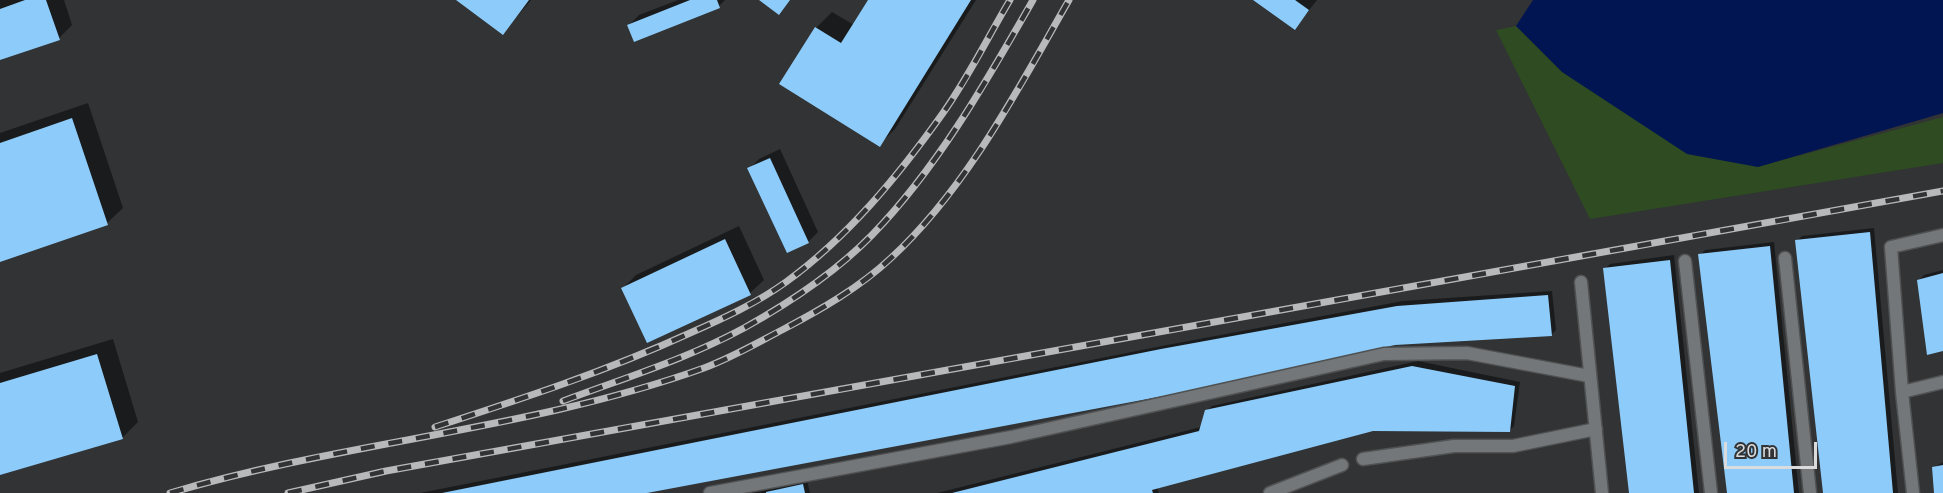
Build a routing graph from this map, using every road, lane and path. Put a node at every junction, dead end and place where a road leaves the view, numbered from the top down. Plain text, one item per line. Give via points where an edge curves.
1 (1943, 235) edge
2 (1785, 258) dead end
3 (1685, 261) dead end
4 (1581, 282) dead end
5 (1589, 375) junction
6 (1943, 382) edge
7 (1902, 392) junction
8 (1596, 429) junction
9 (1363, 459) dead end
10 (1342, 465) dead end
11 (710, 493) edge
12 (1270, 493) edge
13 (1602, 493) edge
14 (1711, 493) edge
15 (1810, 493) edge
16 (1913, 493) edge

1 - 7 lane via 1891,247
2 - 15 lane
3 - 14 lane
4 - 5 lane
5 - 8 lane
5 - 11 lane via 1467,353 1384,354 1011,437
6 - 7 lane
7 - 16 lane
8 - 9 lane via 1513,446 1454,446
8 - 13 lane
10 - 12 lane

